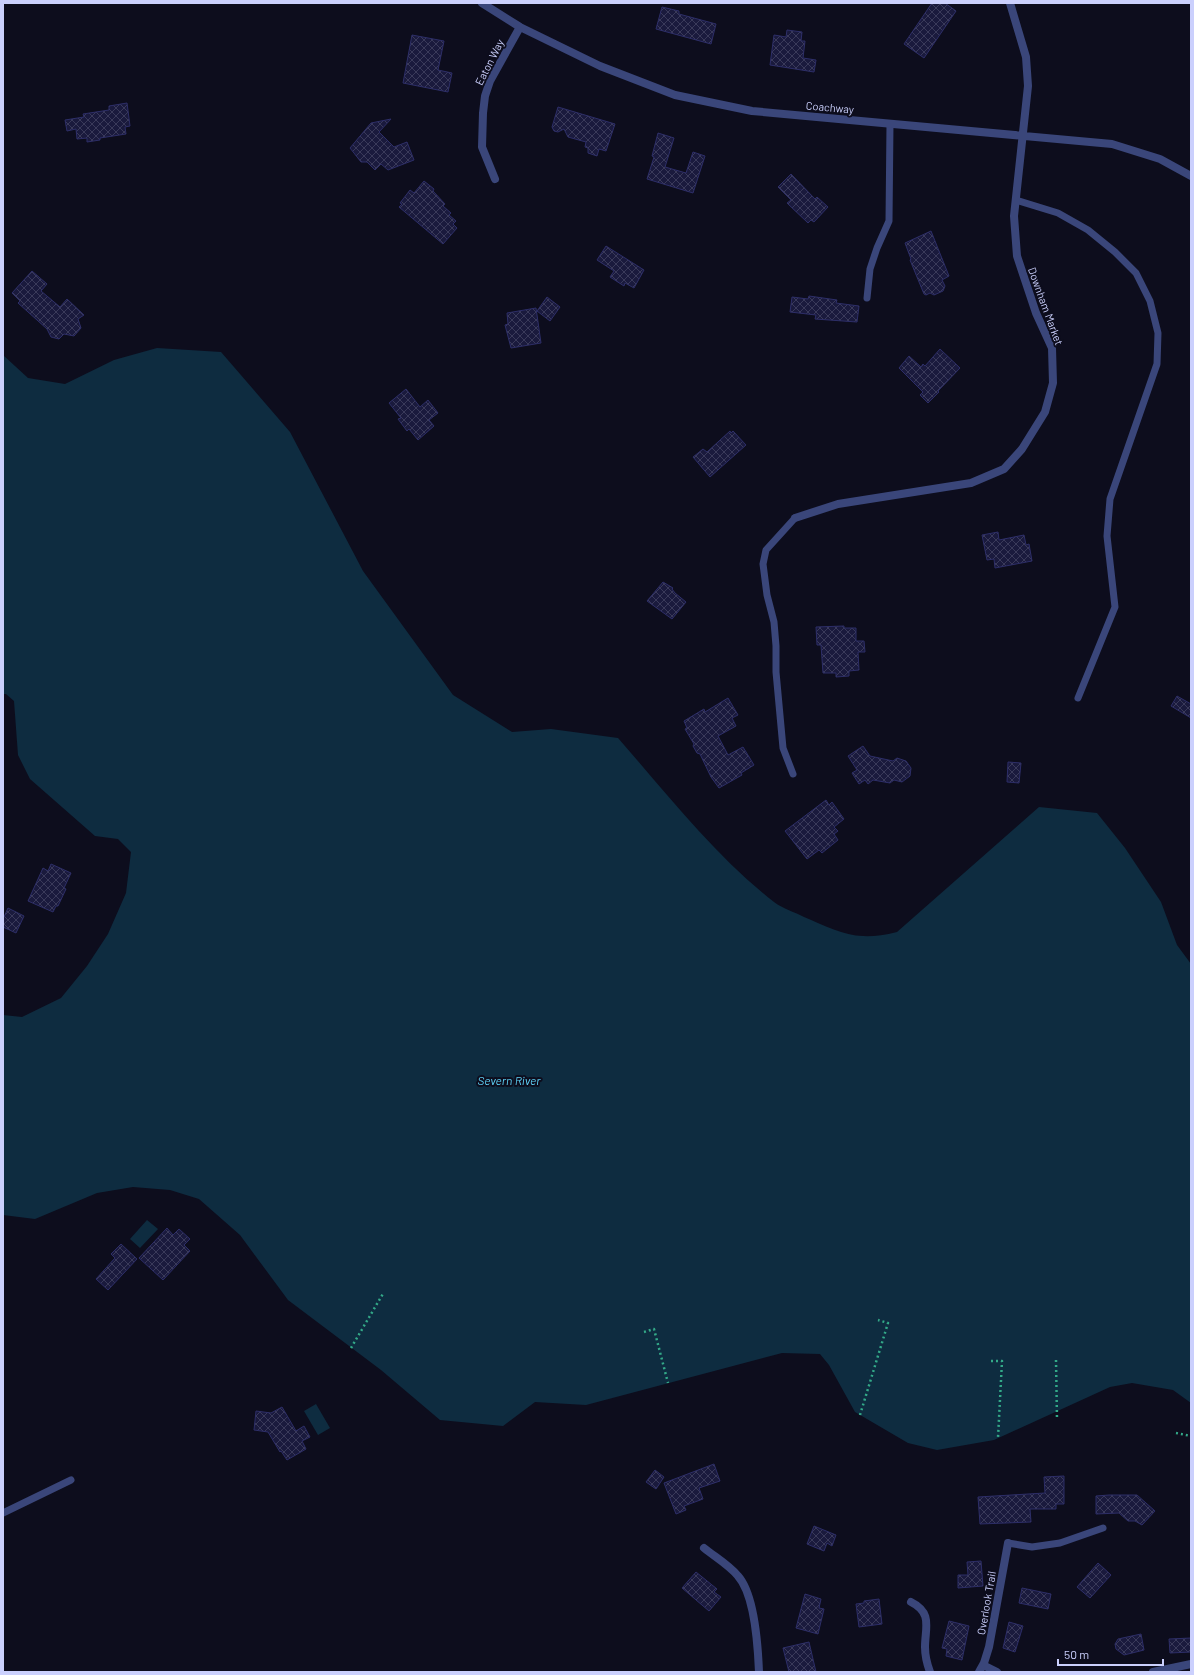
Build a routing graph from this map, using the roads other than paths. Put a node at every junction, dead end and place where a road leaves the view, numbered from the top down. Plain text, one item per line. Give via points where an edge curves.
1 (482, 3) edge
2 (1010, 3) edge
3 (520, 27) junction
4 (890, 124) junction
5 (1022, 137) junction
6 (1191, 176) edge
7 (495, 179) dead end
8 (1016, 200) junction
9 (867, 298) dead end
10 (795, 518) joint
11 (1078, 698) dead end
12 (793, 774) dead end
13 (71, 1480) dead end
14 (3, 1513) edge
15 (1103, 1528) dead end
16 (1008, 1543) joint
17 (704, 1548) dead end
18 (911, 1602) dead end
19 (1191, 1664) edge
20 (981, 1669) edge
21 (759, 1672) edge
22 (930, 1672) edge
23 (997, 1672) edge
24 (1153, 1672) edge

1 - 3 street, Coachway
2 - 5 street, Downham Market via 1026,57 1028,86
3 - 4 street, Coachway via 600,66 676,95 752,111
3 - 7 street, Eaton Way via 485,96 482,147
4 - 5 street, Coachway
4 - 9 lane via 889,222 870,268
5 - 6 street, Coachway via 1112,144 1160,159
5 - 8 street, Downham Market
8 - 10 street, Downham Market via 1014,216 1017,256 1036,313 1052,348 1053,383 1045,412 1022,449 1004,469 971,483 838,504
8 - 11 lane via 1058,213 1088,230 1115,252 1136,273 1150,301 1158,333 1156,364 1110,499 1107,536 1115,607
10 - 12 lane via 766,550 763,564 766,595 774,622 783,748
13 - 14 lane
15 - 16 lane via 1060,1543 1032,1547
16 - 20 street, Overlook Trail via 989,1647
17 - 21 street via 738,1576 748,1595 757,1633
18 - 22 street via 925,1615 925,1654
19 - 24 street
20 - 23 street

